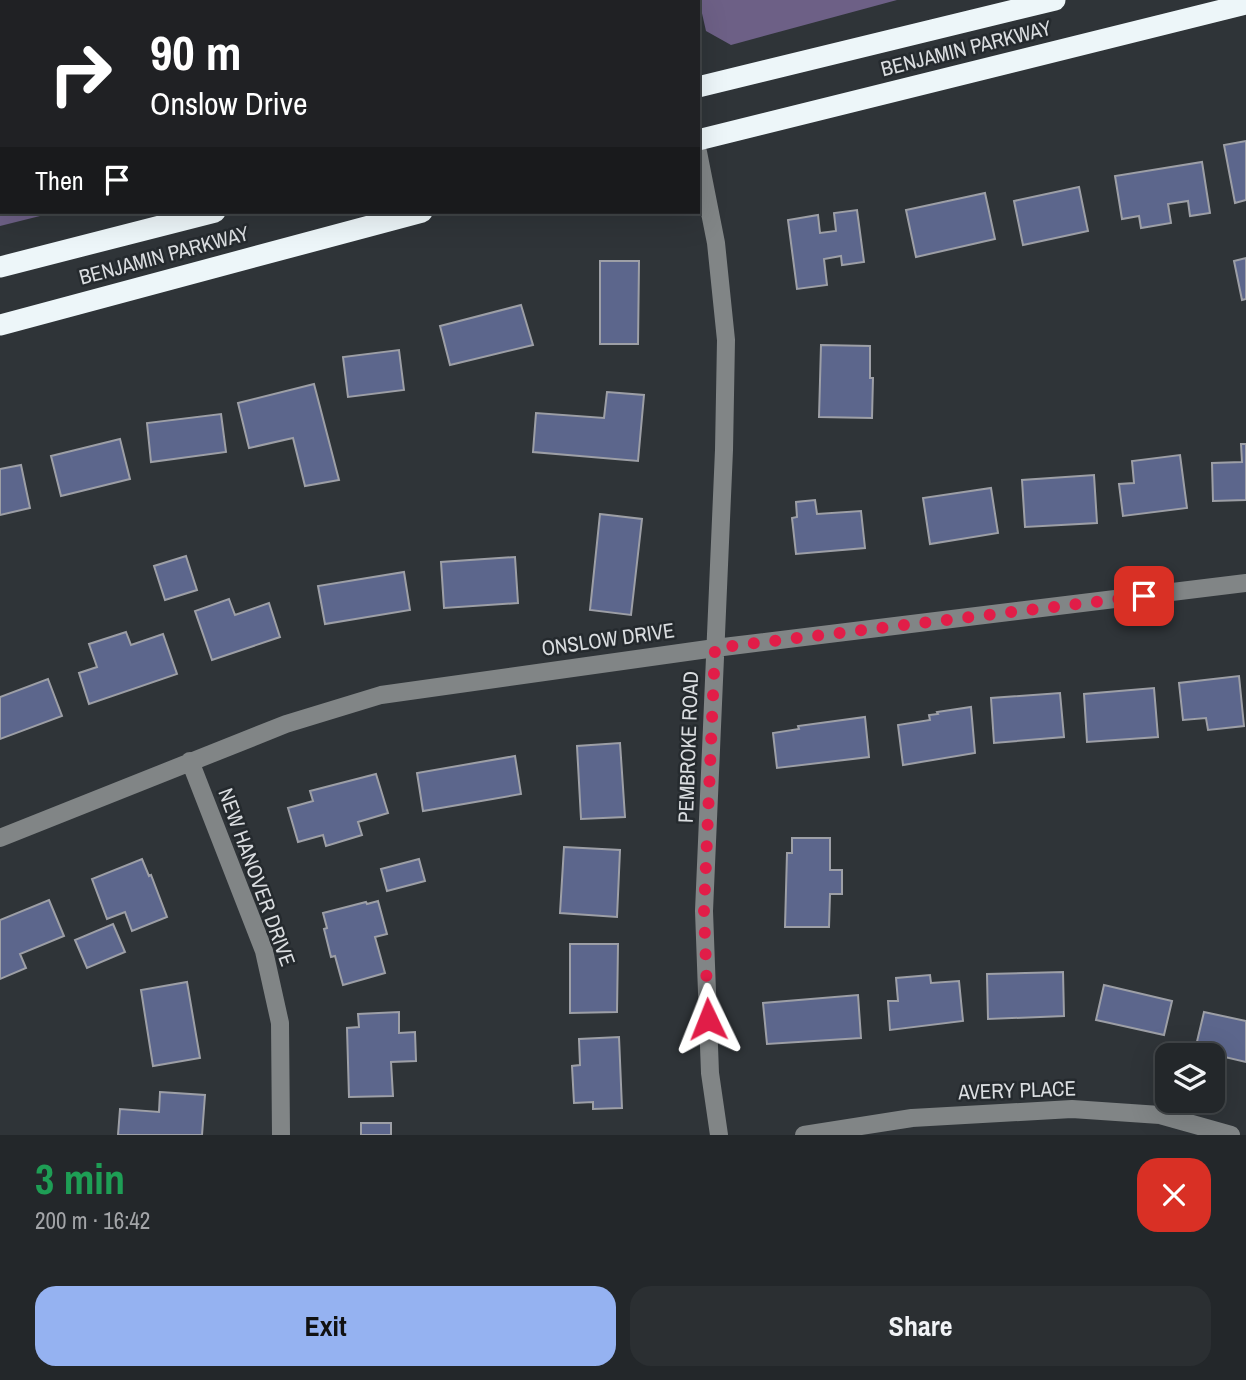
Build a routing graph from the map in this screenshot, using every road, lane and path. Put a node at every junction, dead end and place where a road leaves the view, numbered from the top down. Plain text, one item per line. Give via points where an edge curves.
1 (1055, 0) edge
2 (1246, 4) edge
3 (700, 87) edge
4 (700, 140) edge
5 (700, 162) edge
6 (207, 214) edge
7 (415, 214) edge
8 (0, 267) edge
9 (0, 325) edge
10 (1246, 583) edge
11 (715, 648) junction
12 (190, 761) junction
13 (0, 838) edge
14 (281, 1135) edge
15 (719, 1135) edge
16 (804, 1135) edge
17 (1231, 1135) edge

1 - 3 highway, BENJAMIN PARKWAY
2 - 4 highway, BENJAMIN PARKWAY
5 - 11 street, PEMBROKE ROAD via 716,243 726,340
6 - 8 highway, BENJAMIN PARKWAY
7 - 9 highway, BENJAMIN PARKWAY
10 - 11 street, ONSLOW DRIVE
11 - 12 street, ONSLOW DRIVE via 381,695 286,724
11 - 15 street, PEMBROKE ROAD via 704,911 710,1073
12 - 13 street, ONSLOW DRIVE
12 - 14 street, NEW HANOVER DRIVE via 264,951 280,1023
16 - 17 street, AVERY PLACE via 912,1118 1072,1109 1160,1115

